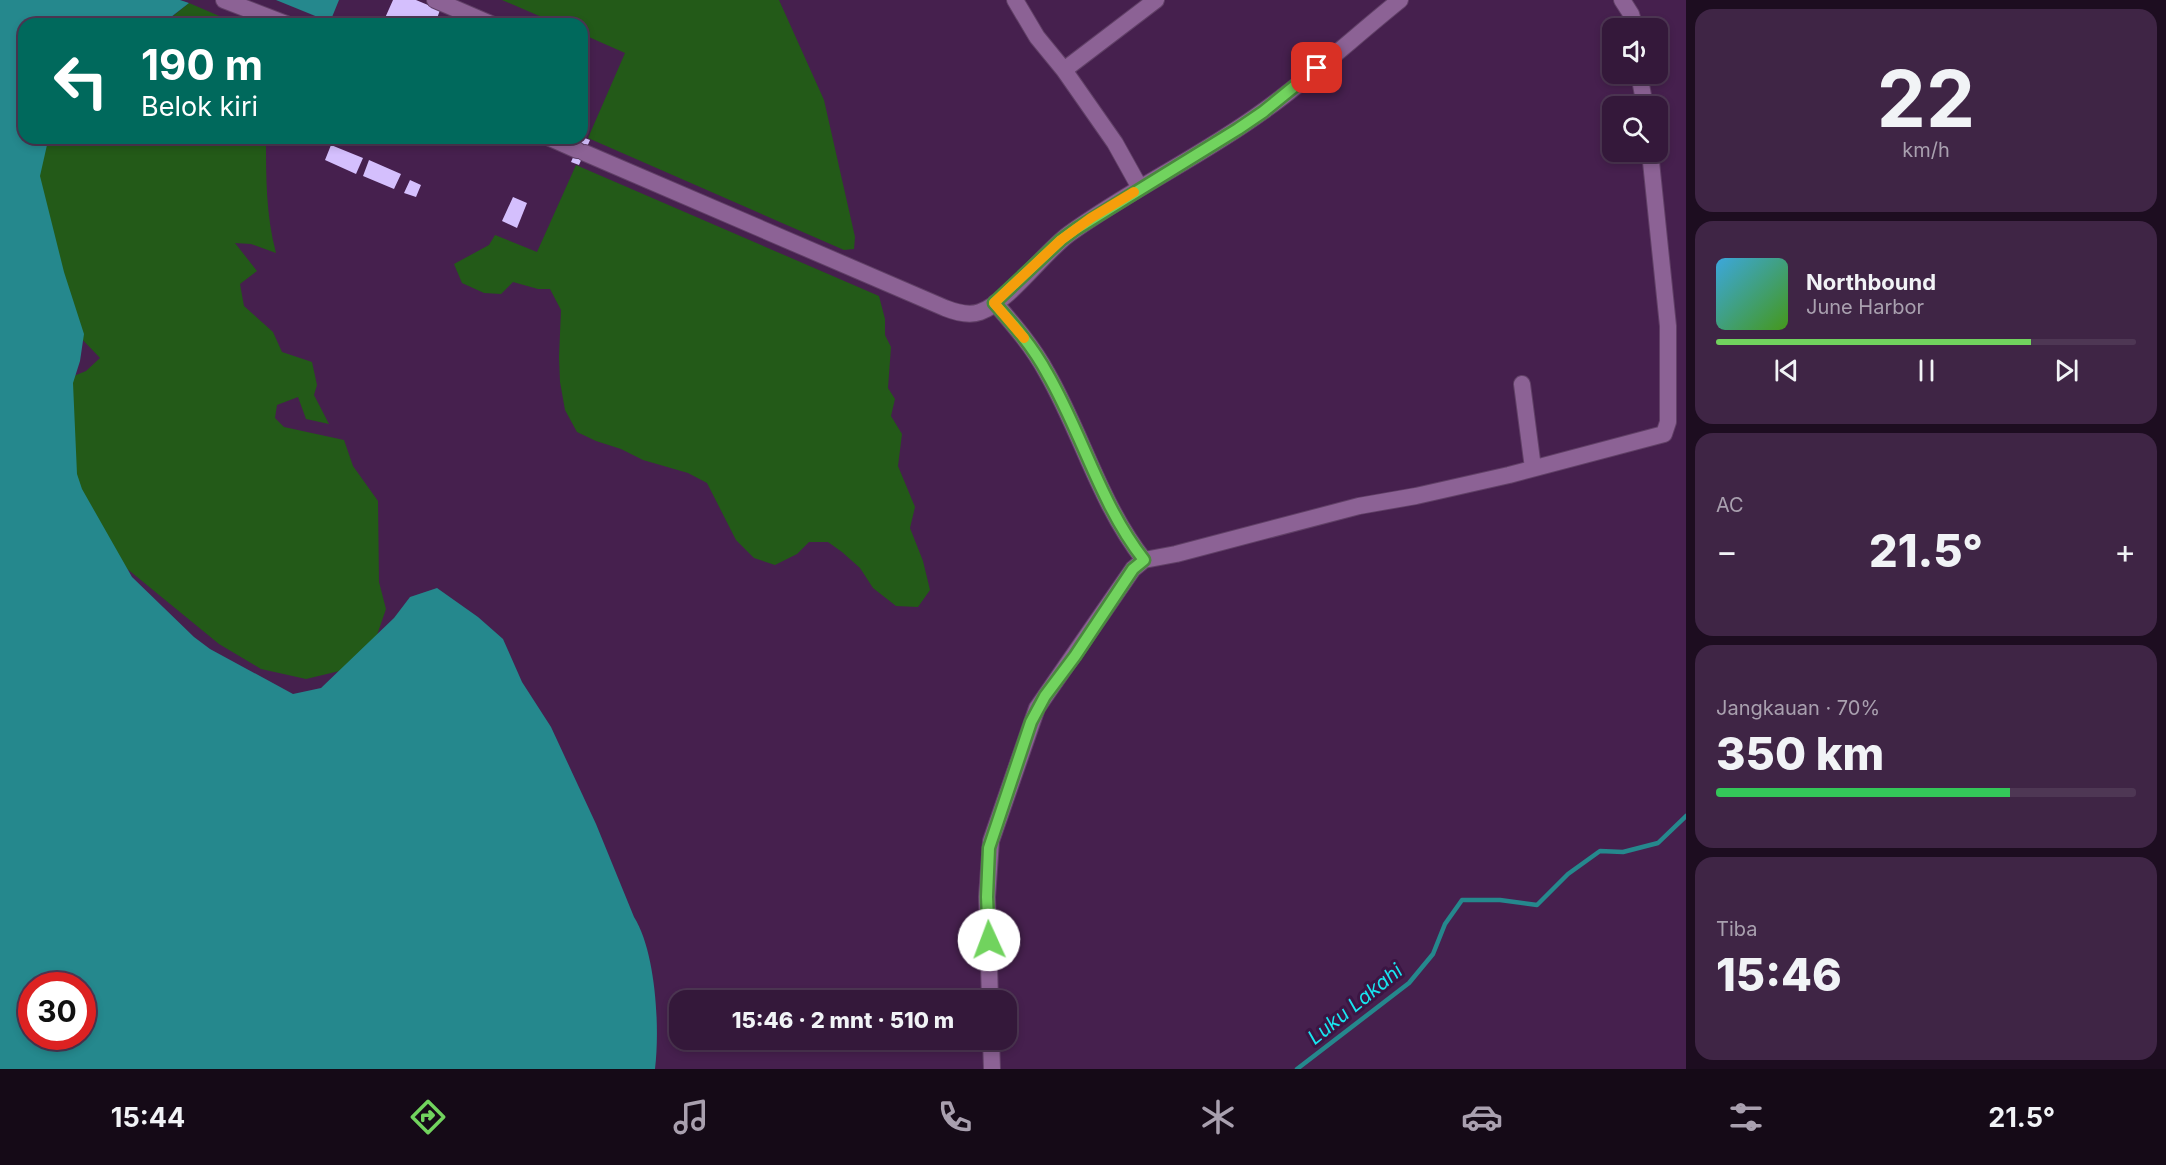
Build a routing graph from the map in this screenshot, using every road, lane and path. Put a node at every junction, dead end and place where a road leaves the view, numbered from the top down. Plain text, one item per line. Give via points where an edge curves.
1 (224, 0) edge
2 (435, 0) edge
3 (1015, 0) edge
4 (1156, 0) edge
5 (1400, 0) edge
6 (1622, 0) edge
7 (270, 18) edge
8 (477, 18) edge
9 (1632, 18) edge
10 (1064, 70) junction
11 (565, 144) edge
12 (1651, 162) edge
13 (1140, 188) junction
14 (994, 303) junction
15 (1522, 384) dead end
16 (1533, 468) junction
17 (1144, 560) junction
18 (990, 990) edge
19 (991, 1050) edge
20 (992, 1069) edge

1 - 7 street
2 - 8 street
3 - 10 street via 1037,37
4 - 10 street
5 - 13 street via 1263,112
6 - 9 street
10 - 13 street via 1115,143
11 - 14 street via 945,309 979,312
12 - 16 street via 1668,326 1667,429 1652,438
13 - 14 street via 1061,240
14 - 17 street via 1019,330 1047,373 1097,480 1131,544
15 - 16 street
16 - 17 street via 1359,506
17 - 18 street via 1133,569 1045,696 1024,742 989,848
19 - 20 street

